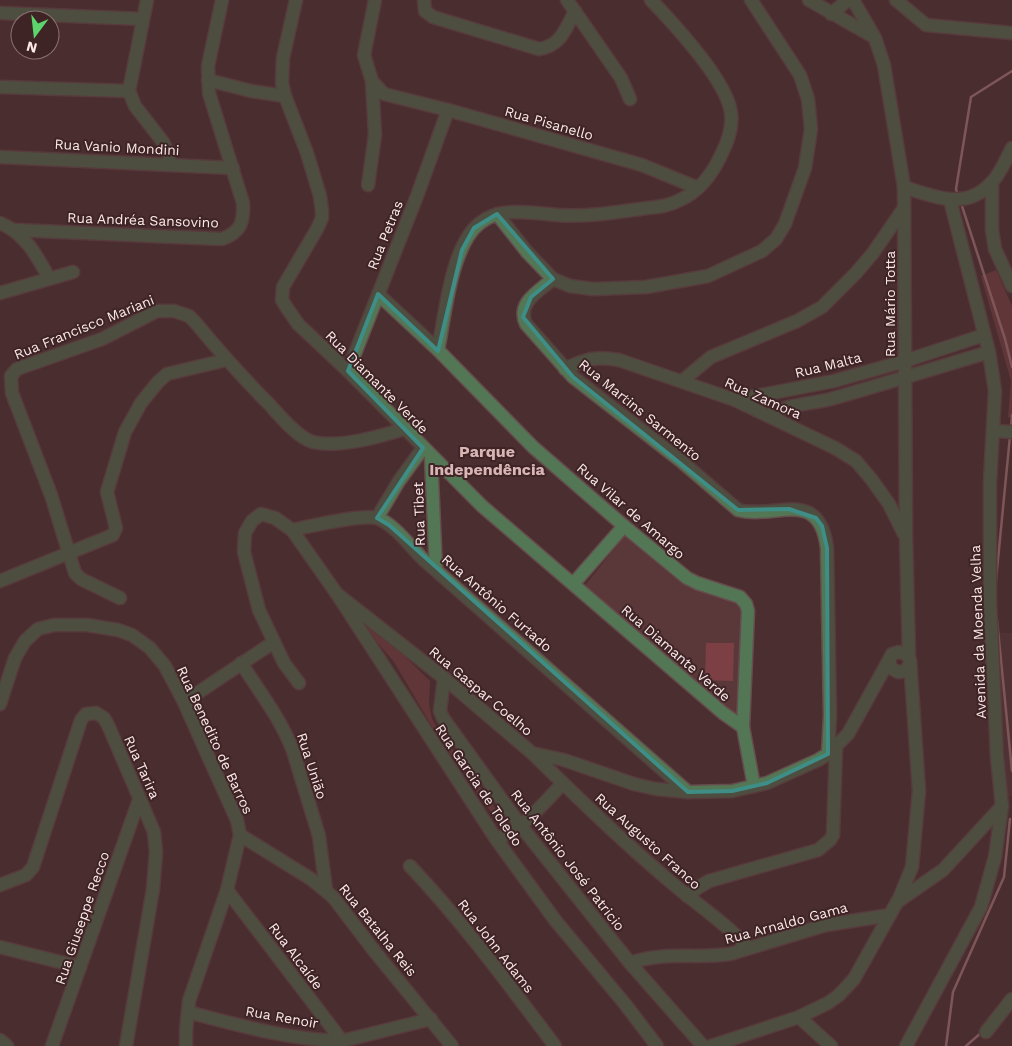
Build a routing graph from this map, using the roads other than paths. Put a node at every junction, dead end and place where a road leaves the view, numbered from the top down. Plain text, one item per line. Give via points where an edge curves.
1 (147, 0) edge
2 (222, 0) edge
3 (296, 0) edge
4 (375, 0) edge
5 (424, 0) edge
6 (567, 0) edge
7 (651, 0) edge
8 (751, 0) edge
9 (809, 0) edge
10 (848, 0) edge
11 (853, 0) edge
12 (896, 0) edge
13 (575, 11) junction
14 (0, 13) edge
15 (831, 14) junction
16 (143, 19) junction
17 (1012, 33) edge
18 (875, 38) junction
19 (208, 80) junction
20 (372, 81) junction
21 (0, 87) edge
22 (129, 91) junction
23 (285, 96) junction
24 (630, 99) dead end
25 (448, 110) junction
26 (1012, 148) edge
27 (0, 157) edge
28 (171, 165) junction
29 (233, 168) junction
30 (992, 184) junction
31 (368, 185) dead end
32 (904, 187) junction
33 (698, 188) junction
34 (950, 200) junction
35 (904, 208) junction
36 (497, 214) junction
37 (0, 223) edge
38 (15, 230) junction
39 (73, 272) dead end
40 (49, 278) junction
41 (553, 279) junction
42 (1012, 286) edge
43 (0, 293) edge
44 (378, 294) junction
45 (984, 335) junction
46 (438, 350) junction
47 (989, 352) junction
48 (226, 360) junction
49 (905, 360) junction
50 (566, 369) junction
51 (348, 371) junction
52 (905, 378) junction
53 (682, 381) junction
54 (735, 400) junction
55 (768, 416) junction
56 (404, 429) junction
57 (994, 431) junction
58 (1012, 432) edge
59 (427, 452) junction
60 (377, 518) junction
61 (624, 526) junction
62 (292, 530) junction
63 (906, 537) junction
64 (69, 554) junction
65 (436, 570) junction
66 (0, 581) edge
67 (573, 584) junction
68 (337, 594) junction
69 (120, 598) dead end
70 (274, 642) junction
71 (241, 663) junction
72 (899, 663) junction
73 (444, 678) junction
74 (299, 683) dead end
75 (184, 702) junction
76 (0, 704) edge
77 (742, 727) junction
78 (832, 751) junction
79 (532, 753) junction
80 (563, 783) junction
81 (754, 786) junction
82 (688, 792) junction
83 (139, 800) junction
84 (1007, 806) edge
85 (520, 825) junction
86 (240, 835) junction
87 (496, 839) junction
88 (410, 866) dead end
89 (912, 867) junction
90 (924, 883) junction
91 (0, 885) edge
92 (227, 890) junction
93 (326, 890) junction
94 (687, 896) junction
95 (898, 902) junction
96 (890, 915) junction
97 (0, 947) edge
98 (748, 948) junction
99 (630, 963) junction
100 (80, 966) junction
101 (1012, 999) edge
102 (188, 1012) junction
103 (799, 1017) junction
104 (431, 1019) junction
105 (986, 1032) dead end
106 (0, 1040) edge
107 (342, 1040) junction
108 (7, 1046) edge
109 (52, 1046) edge
110 (126, 1046) edge
111 (186, 1046) edge
112 (452, 1046) edge
113 (555, 1046) edge
114 (657, 1046) edge
115 (703, 1046) edge
116 (711, 1046) edge
117 (831, 1046) edge
118 (906, 1046) edge

1 - 16 street
2 - 19 street, Rua Andréa Sansovino
3 - 23 street, Rua Diamante Verde via 282,66
4 - 20 street via 364,55
5 - 13 street via 425,11 433,18 540,49 558,42
6 - 13 street
7 - 33 street via 673,23 724,90 731,111 726,146 716,168
8 - 41 street via 800,75 808,99 811,129 805,168 785,224 776,239 762,250 708,276 646,286 593,289 570,286
9 - 15 street
10 - 15 street
11 - 18 street, Rua Mário Totta
12 - 17 street via 926,25
13 - 24 street via 621,78
14 - 16 street
15 - 18 street
16 - 22 street
18 - 32 street, Rua Mário Totta via 884,66
19 - 23 street
19 - 29 street, Rua Andréa Sansovino via 211,102
20 - 25 street, Rua Pisanello via 389,96
20 - 31 street via 375,135
21 - 22 street
22 - 28 street via 132,101 163,142
23 - 51 street, Rua Diamante Verde via 307,153 320,196 322,218 283,287 282,300 298,324
25 - 33 street, Rua Pisanello via 642,165
25 - 44 street, Rua Petras
26 - 30 street
27 - 28 street, Rua Vanio Mondini
28 - 29 street, Rua Vanio Mondini
29 - 38 street, Rua Andréa Sansovino via 244,203 244,217 241,226 222,240
30 - 34 street via 965,199
30 - 42 street via 995,249
32 - 34 street
32 - 35 street, Rua Mário Totta
33 - 36 street via 663,206 619,213 565,216
34 - 45 street, Avenida da Moenda Velha
35 - 49 street, Rua Mário Totta
35 - 53 street via 873,253 822,307 802,319 711,357
36 - 41 street
36 - 46 street via 474,228 462,250 453,273
37 - 38 street
38 - 40 street via 28,243
39 - 40 street
40 - 43 street
41 - 50 street, Rua Martins Sarmento via 528,301 522,312 526,324
44 - 46 street, Rua Vilar de Amargo
44 - 51 street, Rua Petras
45 - 47 street, Avenida da Moenda Velha
45 - 49 street, Rua Malta
46 - 61 street, Rua Vilar de Amargo via 533,447
47 - 52 street
47 - 57 street, Avenida da Moenda Velha via 994,390
48 - 56 street, Rua Francisco Mariani via 309,440 344,442 378,438
48 - 64 street via 167,374 141,403 125,432 108,492 116,530 113,535
48 - 64 street, Rua Francisco Mariani via 189,316 166,310 153,312 102,339 14,371 11,376 12,393
49 - 52 street, Rua Mário Totta
49 - 54 street, Rua Malta via 834,381
50 - 53 street, Rua Zamora via 600,357
50 - 78 street, Rua Martins Sarmento via 738,510 800,510 816,518 822,526 827,557
51 - 56 street, Rua Diamante Verde
52 - 55 street via 782,409
52 - 63 street, Rua Mário Totta
53 - 54 street, Rua Zamora
54 - 55 street, Rua Zamora
55 - 63 street, Rua Zamora via 856,461 889,504
56 - 59 street, Rua Diamante Verde
57 - 58 street
57 - 84 street, Avenida da Moenda Velha via 990,482 990,604 996,748
59 - 60 street via 399,481
59 - 65 street, Rua Tibet
59 - 67 street, Rua Diamante Verde via 482,506
60 - 62 street
60 - 65 street, Rua Antônio Furtado via 389,525
61 - 67 street
61 - 77 street, Rua Vilar de Amargo via 687,578 740,597 746,604
62 - 68 street, Rua Garcia de Toledo
62 - 70 street via 275,518 262,514 252,521 245,533 244,552 259,610
63 - 72 street, Rua Mário Totta via 908,618
64 - 66 street
64 - 69 street, Rua Francisco Mariani via 75,573 81,579
65 - 82 street, Rua Antônio Furtado
67 - 77 street, Rua Diamante Verde
68 - 73 street, Rua Gaspar Coelho
68 - 87 street, Rua Garcia de Toledo
70 - 71 street
70 - 74 street
71 - 75 street
71 - 93 street, Rua União via 290,744 318,836
72 - 78 street, Rua Gaspar Coelho via 876,686 848,734
72 - 89 street via 912,700 919,791
73 - 79 street, Rua Gaspar Coelho
73 - 85 street, Rua Antônio José Patricio via 440,711 443,718
75 - 76 street, Rua Benedito de Barros via 164,666 150,648 132,635 105,628 54,624 38,629 25,641 15,658
75 - 86 street, Rua Benedito de Barros via 237,820
77 - 81 street, Rua Vilar de Amargo
78 - 81 street, Rua Gaspar Coelho via 779,778
78 - 94 street, Rua Martins Sarmento via 834,826 830,840 818,850 709,881
79 - 80 street, Rua Augusto Franco
79 - 82 street, Rua Gaspar Coelho via 564,760 634,784
80 - 85 street
80 - 94 street, Rua Augusto Franco
81 - 82 street, Rua Gaspar Coelho via 732,791
83 - 91 street, Rua Tarira via 104,718 96,713 86,714 73,742 33,866 26,875
83 - 100 street, Rua Giuseppe Recco
83 - 110 street, Rua Tarira via 154,832 156,864
84 - 90 street via 943,870
84 - 118 street, Avenida da Moenda Velha via 981,907
85 - 87 street
85 - 99 street, Rua Antônio José Patricio
86 - 92 street, Rua Benedito de Barros
86 - 93 street, Rua Batalha Reis
87 - 114 street, Rua Garcia de Toledo via 555,920
88 - 113 street, Rua John Adams via 476,942
89 - 90 street
89 - 95 street
90 - 95 street
92 - 102 street, Rua Benedito de Barros
92 - 107 street, Rua Alcaíde
93 - 104 street, Rua Batalha Reis
94 - 98 street, Rua Augusto Franco
95 - 96 street
96 - 98 street, Rua Arnaldo Gama via 826,926
96 - 103 street via 846,989 828,1003
97 - 100 street
98 - 99 street, Rua Arnaldo Gama via 714,956 654,956
99 - 115 street, Rua Antônio José Patricio
100 - 109 street, Rua Giuseppe Recco
101 - 105 street
102 - 107 street, Rua Renoir via 290,1036
102 - 111 street, Rua Benedito de Barros
103 - 116 street
103 - 117 street
104 - 107 street, Rua Renoir
104 - 112 street, Rua Batalha Reis
106 - 108 street

